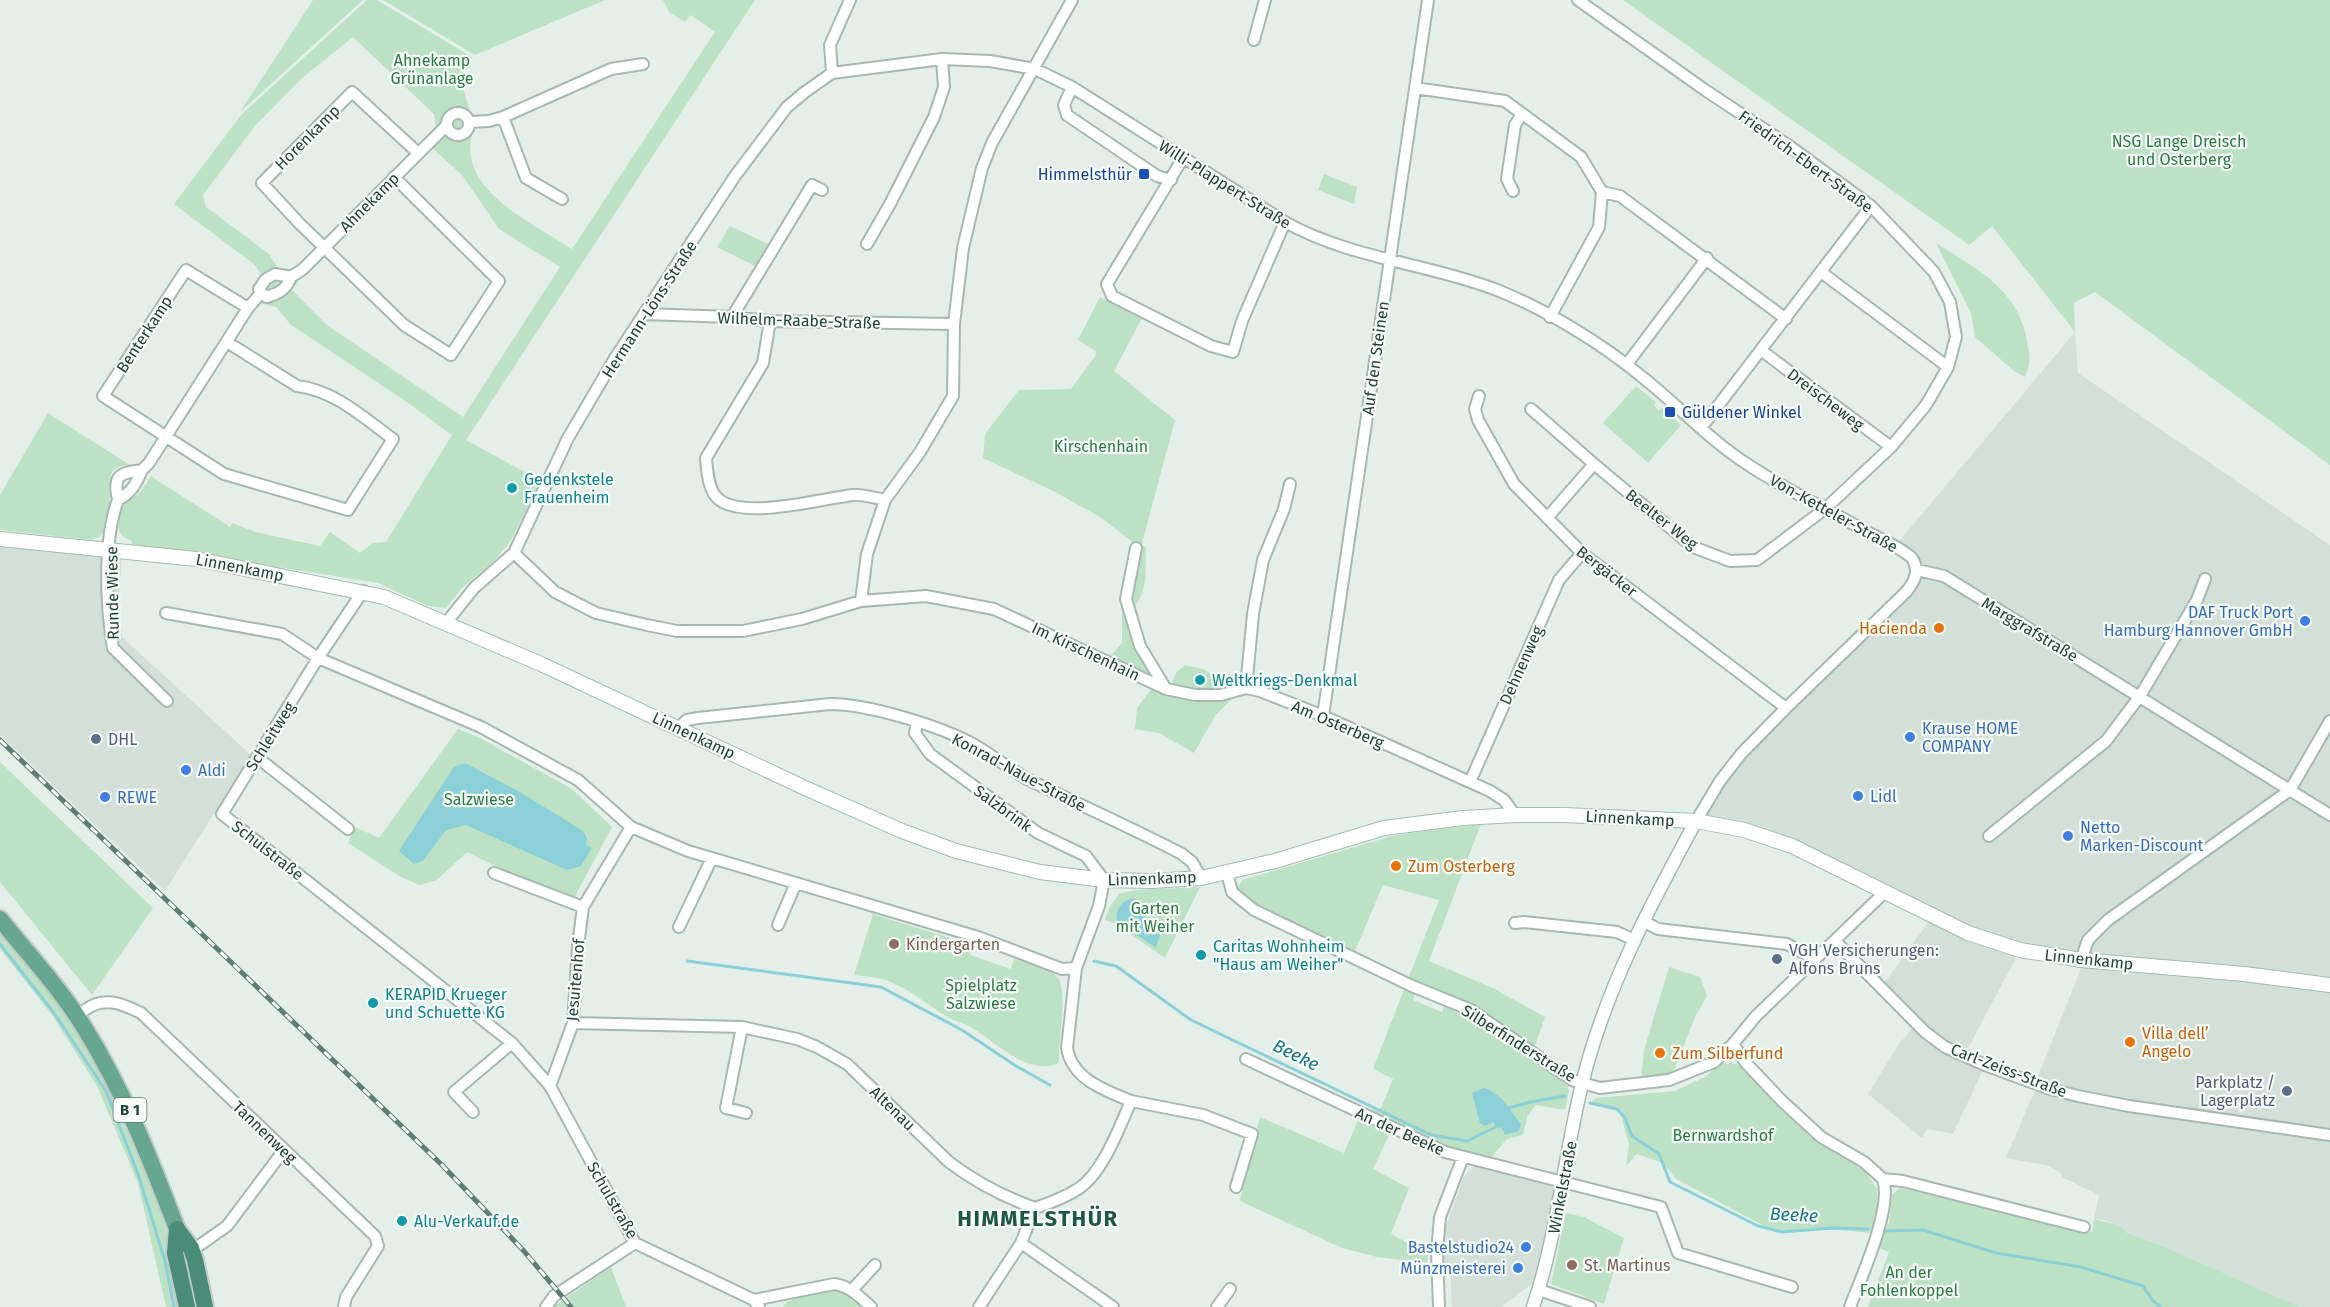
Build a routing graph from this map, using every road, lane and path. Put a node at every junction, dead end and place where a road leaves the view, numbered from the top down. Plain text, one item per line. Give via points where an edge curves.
1 (850, 0) edge
2 (1072, 0) edge
3 (1265, 0) edge
4 (1428, 0) edge
5 (1578, 0) edge
6 (1254, 40) dead end
7 (942, 59) junction
8 (643, 64) dead end
9 (1035, 69) junction
10 (832, 73) junction
11 (1072, 87) junction
12 (1415, 88) junction
13 (1522, 114) junction
14 (503, 117) junction
15 (418, 153) junction
16 (1183, 158) junction
17 (394, 177) junction
18 (1171, 180) junction
19 (822, 190) dead end
20 (1513, 191) dead end
21 (1602, 192) junction
22 (562, 200) dead end
23 (1871, 206) junction
24 (1285, 222) junction
25 (867, 244) dead end
26 (325, 247) junction
27 (1707, 258) junction
28 (1389, 260) junction
29 (1821, 272) junction
30 (291, 278) junction
31 (261, 293) junction
32 (248, 308) junction
33 (644, 314) junction
34 (732, 317) junction
35 (1550, 317) junction
36 (1786, 319) junction
37 (770, 321) junction
38 (954, 324) junction
39 (227, 342) junction
40 (1762, 351) junction
41 (1627, 364) junction
42 (1948, 367) junction
43 (1479, 396) dead end
44 (1531, 409) dead end
45 (1701, 428) junction
46 (166, 438) junction
47 (1891, 447) junction
48 (1594, 464) junction
49 (142, 470) junction
50 (1290, 484) dead end
51 (118, 500) junction
52 (885, 500) junction
53 (1826, 508) junction
54 (1547, 518) junction
55 (0, 539) edge
56 (1136, 548) dead end
57 (109, 549) junction
58 (514, 553) junction
59 (1582, 554) junction
60 (1917, 570) junction
61 (2205, 579) dead end
62 (363, 591) junction
63 (861, 601) junction
64 (166, 613) dead end
65 (446, 623) junction
66 (318, 657) junction
67 (1245, 688) junction
68 (1166, 689) junction
69 (2140, 696) junction
70 (167, 701) dead end
71 (1785, 708) junction
72 (1323, 716) junction
73 (2330, 721) edge
74 (917, 723) junction
75 (679, 727) junction
76 (258, 758) junction
77 (1470, 782) junction
78 (2290, 790) junction
79 (222, 814) joint
80 (1515, 815) junction
81 (2330, 815) edge
82 (1696, 821) junction
83 (631, 827) junction
84 (348, 829) dead end
85 (1989, 836) dead end
86 (712, 858) junction
87 (494, 873) dead end
88 (1227, 873) junction
89 (1201, 878) junction
90 (1104, 880) junction
91 (796, 883) junction
92 (1885, 892) junction
93 (583, 907) junction
94 (0, 919) edge
95 (1643, 921) junction
96 (1515, 923) dead end
97 (778, 925) dead end
98 (678, 927) dead end
99 (1634, 940) junction
100 (1835, 941) junction
101 (1814, 959) junction
102 (2081, 960) junction
103 (1076, 968) junction
104 (2330, 985) edge
105 (85, 1010) dead end
106 (573, 1023) junction
107 (742, 1027) junction
108 (512, 1043) junction
109 (1733, 1044) junction
110 (1246, 1059) dead end
111 (1582, 1083) junction
112 (550, 1086) junction
113 (1131, 1101) junction
114 (473, 1112) dead end
115 (746, 1113) dead end
116 (2330, 1135) edge
117 (284, 1150) junction
118 (1462, 1157) junction
119 (1883, 1179) junction
120 (1563, 1181) junction
121 (1236, 1187) dead end
122 (1035, 1208) junction
123 (2084, 1227) dead end
124 (177, 1229) junction
125 (635, 1243) junction
126 (1022, 1243) junction
127 (200, 1245) dead end
128 (875, 1265) dead end
129 (1792, 1287) dead end
130 (1230, 1289) dead end
131 (852, 1290) junction
132 (1539, 1290) junction
133 (756, 1304) edge
134 (187, 1307) edge
135 (205, 1307) edge
136 (344, 1307) edge
137 (546, 1307) edge
138 (871, 1307) edge
139 (979, 1307) edge
140 (1113, 1307) edge
141 (1217, 1307) edge
142 (1439, 1307) edge
143 (1533, 1307) edge
144 (1590, 1307) edge
145 (1850, 1307) edge

1 - 10 street via 830,45
2 - 9 street
3 - 6 street
4 - 12 street, Auf den Steinen
5 - 23 street, Friedrich-Ebert-Straße
7 - 9 street, Willi-Plappert-Straße via 990,61
7 - 10 street, Willi-Plappert-Straße
7 - 25 street via 944,87 934,117
8 - 14 street, Ahnekamp via 611,69
9 - 11 street, Willi-Plappert-Straße
9 - 38 street via 982,168 963,248
10 - 33 street, Hermann-Löns-Straße via 787,107 764,136
11 - 16 street, Willi-Plappert-Straße
11 - 18 street, Willi-Plappert-Straße via 1064,105 1067,115 1157,176
12 - 13 street via 1505,101
12 - 28 street, Auf den Steinen
13 - 20 street via 1515,125 1507,179
13 - 21 street via 1581,157
14 - 15 street, Ahnekamp via 469,122 462,135 452,133 447,125
14 - 22 street via 526,178
15 - 17 street, Ahnekamp
15 - 26 street, Horenkamp via 352,92 262,183
16 - 18 street
16 - 24 street, Willi-Plappert-Straße
17 - 26 street, Ahnekamp
17 - 26 street via 499,281 451,355 404,325
18 - 24 street via 1107,284 1112,296 1211,346 1233,352 1242,321
19 - 34 street via 812,184
21 - 27 street via 1620,196
21 - 35 street via 1599,227
23 - 29 street
23 - 42 street, Friedrich-Ebert-Straße via 1934,273 1950,302 1956,337
24 - 28 street, Willi-Plappert-Straße via 1334,245
26 - 30 street, Ahnekamp
27 - 36 street
27 - 41 street
28 - 35 street, Von-Ketteler-Straße via 1437,270 1499,291
28 - 72 street, Auf den Steinen
29 - 36 street
29 - 42 street
30 - 31 street, Ahnekamp via 283,291 267,297
30 - 31 street via 275,274 266,279 259,289
31 - 32 street
32 - 39 street
32 - 46 street, Benterkamp via 186,270 103,396
33 - 34 street, Wilhelm-Raabe-Straße
33 - 58 street, Hermann-Löns-Straße via 568,438
34 - 37 street, Wilhelm-Raabe-Straße
35 - 41 street, Von-Ketteler-Straße
36 - 40 street
37 - 38 street, Wilhelm-Raabe-Straße
37 - 52 street via 763,363 706,458 715,495 730,506 757,510 856,495
38 - 52 street via 953,396 920,452
39 - 46 street
39 - 46 street via 297,386 311,387 344,403 393,439 348,510 224,474
40 - 45 street
40 - 47 street, Dreischeweg
41 - 45 street, Von-Ketteler-Straße
42 - 47 street, Friedrich-Ebert-Straße via 1926,405
43 - 54 street, Bergäcker via 1475,409 1478,420 1496,453 1514,484
44 - 48 street, Beelter Weg
45 - 53 street, Von-Ketteler-Straße via 1748,465
46 - 49 street
47 - 53 street, Friedrich-Ebert-Straße
48 - 53 street, Beelter Weg via 1693,547 1730,561 1757,560
48 - 54 street
49 - 51 street via 129,494
49 - 51 street via 119,476 115,485
50 - 67 street via 1263,560
51 - 57 street, Runde Wiese
52 - 63 street via 867,554
53 - 60 street, Von-Ketteler-Straße via 1908,554
54 - 59 street, Bergäcker
55 - 57 main road, Linnenkamp
56 - 68 street via 1126,598 1140,646
57 - 62 main road, Linnenkamp via 196,559
57 - 70 street, Runde Wiese via 113,648
58 - 63 street, Im Kirschenhain via 555,592 596,613 677,632 743,631
58 - 65 street, Hermann-Löns-Straße via 474,588
59 - 71 street, Bergäcker
59 - 77 street, Dehnenweg via 1559,580
60 - 69 street, Marggrafstraße via 1944,576
60 - 71 street via 1902,596
61 - 69 street via 2197,600
62 - 65 main road, Linnenkamp
62 - 66 street, Schleitweg
63 - 68 street, Im Kirschenhain via 926,596 994,609
64 - 66 street via 282,634
65 - 75 main road, Linnenkamp
66 - 76 street, Schleitweg
66 - 83 street via 481,727 537,757 578,780
67 - 68 street, Im Kirschenhain via 1195,695
67 - 72 street, Am Osterberg
69 - 78 street, Marggrafstraße
69 - 85 street via 2106,741
71 - 82 street via 1726,772
72 - 77 street, Am Osterberg
73 - 78 street
74 - 75 street, Konrad-Naue-Straße via 864,707 830,704 698,717
74 - 89 street, Konrad-Naue-Straße via 954,735 1023,776 1182,854
74 - 90 street, Salzbrink via 915,733 930,754 1038,833 1086,856
75 - 90 main road, Linnenkamp via 857,812 956,851 1031,870
76 - 79 street, Schleitweg
76 - 84 street
77 - 80 street, Am Osterberg via 1499,795
78 - 81 street, Marggrafstraße
78 - 102 street via 2108,920 2088,940
79 - 108 street, Schulstraße
80 - 82 main road, Linnenkamp
80 - 88 main road, Linnenkamp via 1433,820 1384,828
82 - 92 main road, Linnenkamp via 1775,840
82 - 95 street
83 - 86 street
83 - 93 street, Jesuitenhof
86 - 91 street
86 - 98 street
87 - 93 street
88 - 89 main road, Linnenkamp
88 - 111 street, Silberfinderstraße via 1232,892 1254,910 1471,1010
89 - 90 main road, Linnenkamp
90 - 103 street via 1099,906
91 - 97 street
91 - 103 street via 978,937 1062,969
92 - 100 street, Silberfinderstraße
92 - 102 main road, Linnenkamp via 1968,933 2037,954
93 - 106 street, Jesuitenhof
94 - 124 main road, B 1 via 81,1023 109,1070 144,1141
95 - 99 street
95 - 101 street via 1658,929 1787,944
96 - 99 street via 1617,932
99 - 111 street via 1605,1010
100 - 101 street, Silberfinderstraße
100 - 116 street, Carl-Zeiss-Straße via 1925,1032 1945,1047 1985,1065 2050,1089 2088,1098
101 - 109 street, Silberfinderstraße
102 - 104 main road, Linnenkamp
103 - 113 street via 1069,1060 1076,1071
105 - 117 street, Tannenweg via 94,1003 119,1002 141,1013
106 - 107 street, Altenau
106 - 112 street, Jesuitenhof
107 - 115 street via 726,1108
107 - 122 street, Altenau via 797,1039 847,1064 965,1175
108 - 112 street, Schulstraße
108 - 114 street via 454,1092
109 - 111 street, Silberfinderstraße via 1714,1062 1669,1080 1600,1088
109 - 119 street via 1746,1063 1821,1137 1864,1162
110 - 118 street, An der Beeke via 1436,1149
111 - 120 street, Winkelstraße
112 - 125 street, Schulstraße
113 - 121 street via 1203,1115 1252,1134
113 - 122 street via 1096,1170 1080,1188
117 - 127 street via 227,1226
117 - 136 street, Tannenweg via 375,1236 378,1246 346,1297
118 - 120 street, An der Beeke
118 - 142 street via 1440,1217
119 - 123 street
119 - 145 street via 1879,1225
120 - 129 street, An der Beeke via 1661,1207 1678,1253
120 - 132 street, Winkelstraße
122 - 126 street
124 - 134 highway, B 1 via 175,1252
124 - 135 highway, B 1 via 195,1260
125 - 133 street, Schulstraße
125 - 137 street via 554,1296
126 - 139 street
126 - 140 street
128 - 131 street
130 - 141 street
131 - 133 street via 842,1285 825,1285
131 - 138 street
132 - 143 street, Winkelstraße
132 - 144 street

